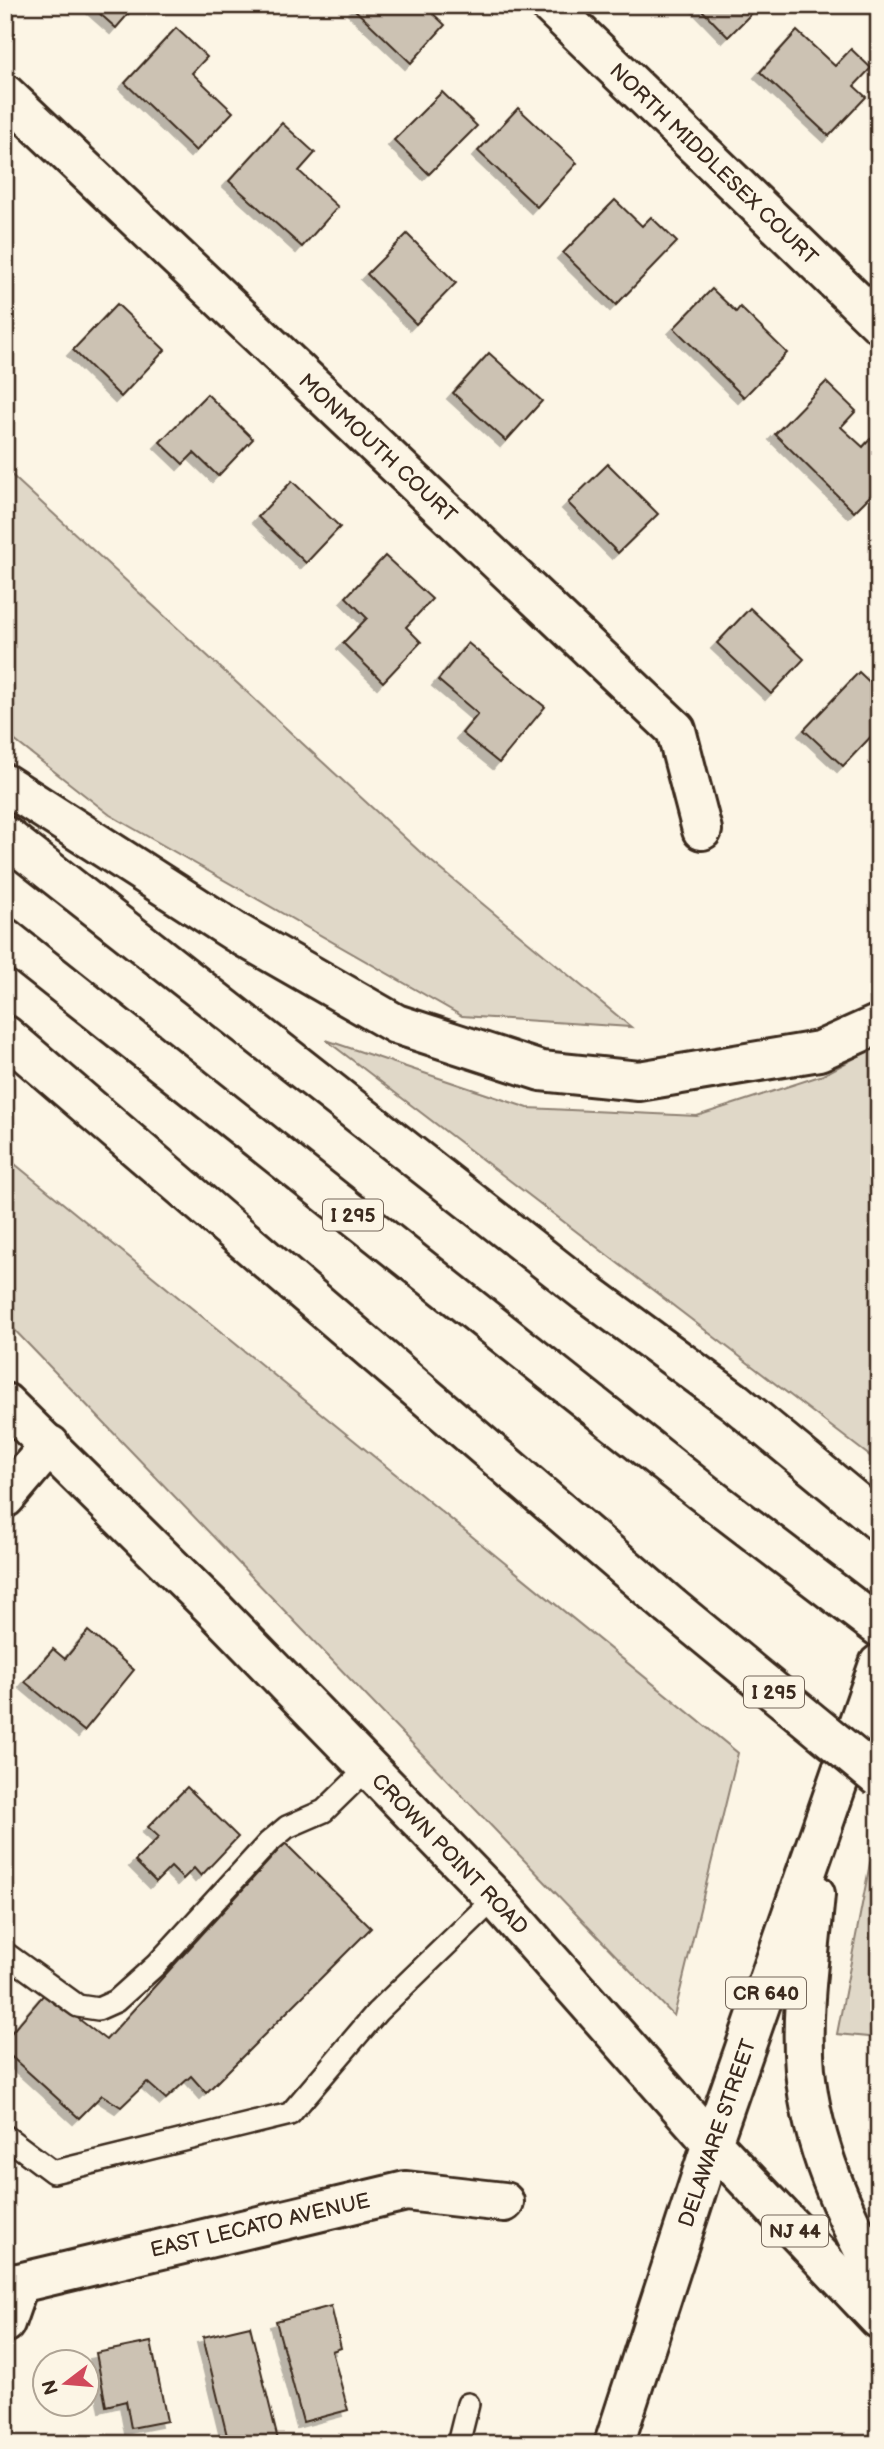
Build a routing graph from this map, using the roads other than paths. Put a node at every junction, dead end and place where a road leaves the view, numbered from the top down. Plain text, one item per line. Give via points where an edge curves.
1 (550, 5) edge
2 (5, 94) edge
3 (879, 323) edge
4 (5, 784) edge
5 (702, 830) dead end
6 (5, 836) edge
7 (5, 938) edge
8 (879, 1024) edge
9 (5, 1035) edge
10 (5, 1403) edge
11 (50, 1445) junction
12 (5, 1498) edge
13 (879, 1521) edge
14 (879, 1627) edge
15 (879, 1664) edge
16 (368, 1768) junction
17 (879, 1778) edge
18 (819, 1843) junction
19 (495, 1898) junction
20 (5, 1953) edge
21 (5, 2136) edge
22 (712, 2143) junction
23 (504, 2202) dead end
24 (12, 2277) edge
25 (879, 2280) edge
26 (879, 2319) edge
27 (5, 2323) edge
28 (468, 2404) dead end
29 (458, 2444) edge
30 (614, 2444) edge

1 - 3 main road, NORTH MIDDLESEX COURT
2 - 5 main road, MONMOUTH COURT via 676,730
4 - 8 main road via 237,933 396,1024 541,1071 639,1081 820,1051
6 - 13 main road via 586,1292 735,1402
7 - 14 main road, I 295
9 - 17 main road, I 295, bridge via 670,1606
10 - 11 main road, CROWN POINT ROAD / NJ 44
11 - 12 main road
11 - 16 main road, CROWN POINT ROAD / NJ 44
15 - 18 main road, DELAWARE STREET / CR 640
16 - 19 main road, CROWN POINT ROAD / NJ 44
16 - 20 lane via 324,1811 287,1827 268,1843 156,1965 116,2001 98,2009 78,2006
18 - 22 main road, DELAWARE STREET / CR 640
18 - 25 main road via 805,2069 821,2148 844,2214
19 - 21 lane via 377,2012 290,2114 53,2172
19 - 22 main road, CROWN POINT ROAD / NJ 44
22 - 26 main road, CROWN POINT ROAD / NJ 44
22 - 30 main road, DELAWARE STREET / CR 640
23 - 24 main road, EAST LECATO AVENUE via 406,2190
24 - 27 main road
28 - 29 lane

